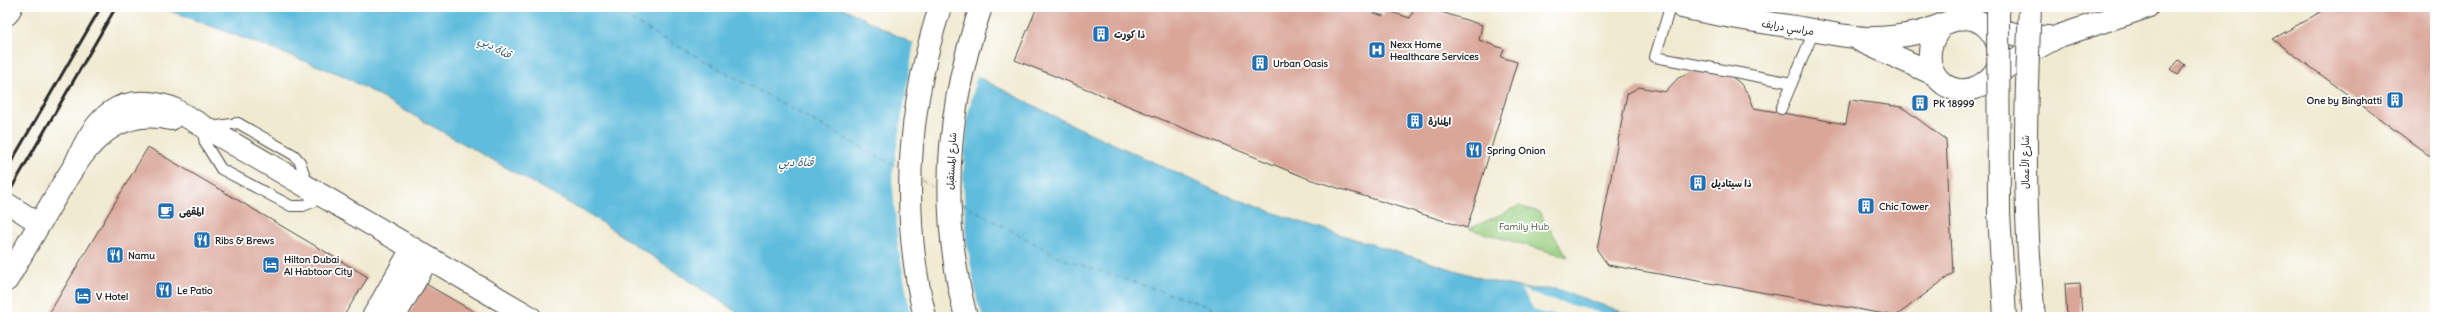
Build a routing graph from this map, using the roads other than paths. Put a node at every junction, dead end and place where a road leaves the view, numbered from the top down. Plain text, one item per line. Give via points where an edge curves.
1 (11, 7) edge
2 (940, 7) edge
3 (981, 7) edge
4 (1670, 7) edge
5 (1682, 7) edge
6 (1998, 7) edge
7 (2030, 7) edge
8 (2147, 7) edge
9 (1965, 13) edge
10 (7, 14) edge
11 (1986, 26) junction
12 (1941, 27) junction
13 (1814, 31) junction
14 (1848, 36) junction
15 (2059, 36) junction
16 (1934, 74) junction
17 (1991, 78) junction
18 (1792, 83) junction
19 (1781, 109) dead end
20 (7, 203) edge
21 (40, 224) junction
22 (420, 253) junction
23 (7, 280) edge
24 (373, 317) edge
25 (394, 317) edge
26 (530, 317) edge
27 (925, 317) edge
28 (966, 317) edge
29 (2005, 317) edge
30 (2034, 317) edge

1 - 10 main road
2 - 27 main road via 916,100 909,180 914,260
3 - 28 main road, شارع المستقبل via 962,72 950,146 950,222 954,259
4 - 18 lane via 1655,57
5 - 13 main road, مراسي درايف
6 - 29 main road, bridge via 1999,213
7 - 30 main road, شارع الأعمال, bridge via 2025,186 2028,262
8 - 15 main road
9 - 11 main road
9 - 12 main road
11 - 15 main road via 2022,36
11 - 17 main road via 2000,51
12 - 14 main road, مراسي درايف via 1895,37
12 - 16 main road via 1932,37 1928,50
13 - 14 main road, مراسي درايف
13 - 18 lane
14 - 16 main road, مراسي درايف
15 - 17 main road via 2024,55
16 - 17 main road via 1951,88 1961,90 1982,85
18 - 19 lane
20 - 21 street
21 - 22 main road via 76,162 90,144 103,133 132,119 165,118 207,129
21 - 23 main road
22 - 24 main road
22 - 25 main road
22 - 26 main road

